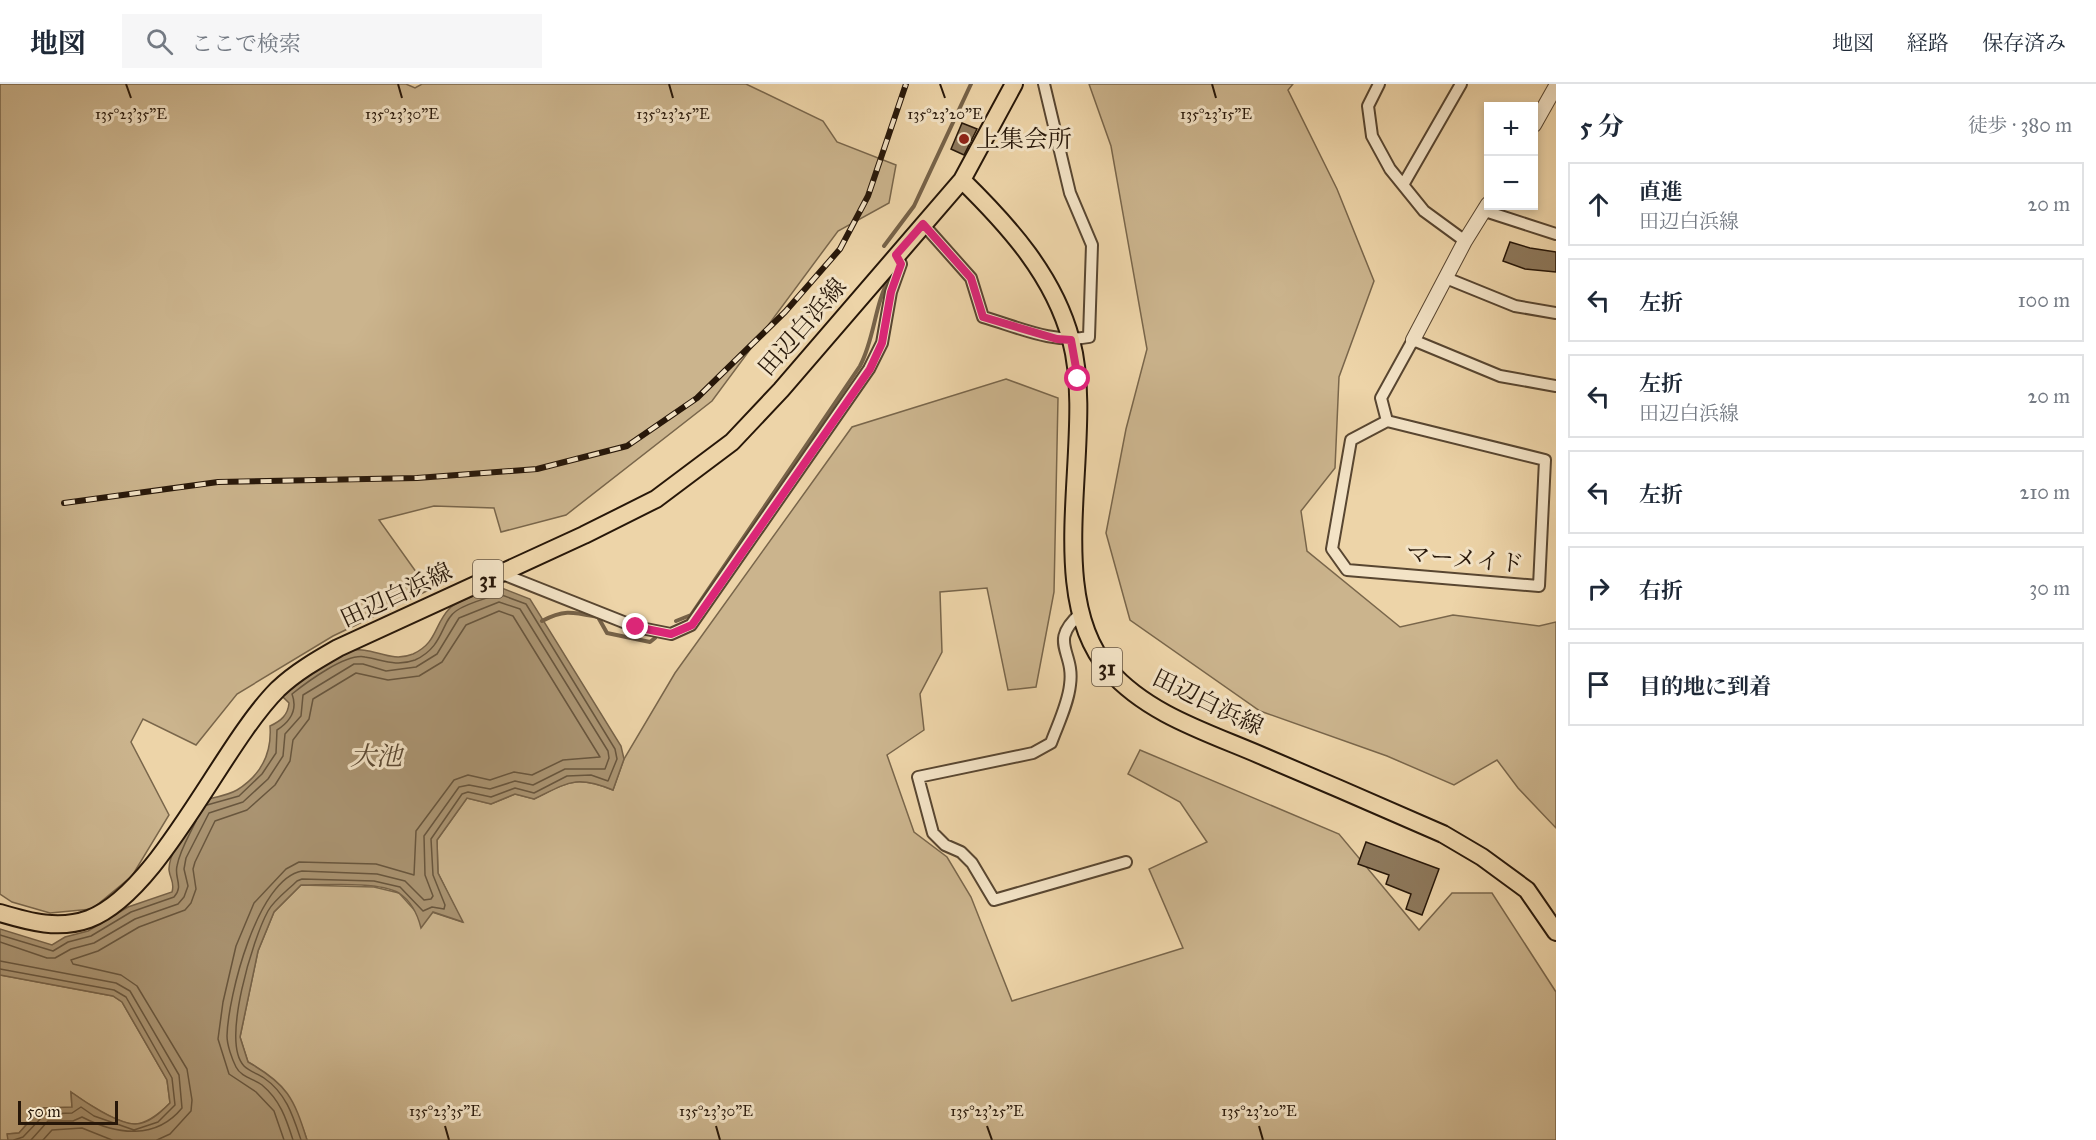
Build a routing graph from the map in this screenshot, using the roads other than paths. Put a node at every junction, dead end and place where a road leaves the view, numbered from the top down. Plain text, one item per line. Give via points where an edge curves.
1 (1014, 84) edge
2 (1044, 84) edge
3 (1379, 84) edge
4 (1461, 84) edge
5 (1556, 86) edge
6 (1538, 117) edge
7 (962, 180) junction
8 (1403, 185) junction
9 (1486, 210) edge
10 (1492, 210) edge
11 (923, 224) junction
12 (1556, 234) edge
13 (1465, 241) junction
14 (896, 255) junction
15 (1446, 278) junction
16 (1556, 313) edge
17 (1071, 340) junction
18 (1413, 340) junction
19 (1556, 386) edge
20 (1387, 421) junction
21 (500, 573) junction
22 (1081, 613) junction
23 (1126, 862) dead end
24 (0, 913) edge
25 (1556, 932) edge

1 - 7 main road, 田辺白浜線 / 31
2 - 17 street via 1070,193 1092,246 1089,336
3 - 8 street via 1368,106 1372,136
4 - 8 street
5 - 6 street
7 - 11 main road, 田辺白浜線 / 31
7 - 17 main road, 田辺白浜線 / 31 via 1026,250 1055,296
8 - 13 street via 1424,211
9 - 13 street
10 - 12 street
11 - 14 main road, 田辺白浜線 / 31
11 - 17 street via 971,278 983,317
13 - 15 street
14 - 21 main road, 田辺白浜線 / 31 via 732,442 656,499
14 - 21 street via 901,264 891,292 882,343 870,369 692,625 671,634 636,627
15 - 16 street via 1515,306
15 - 18 street
17 - 22 main road, 田辺白浜線 / 31 via 1078,379 1075,565
18 - 19 street via 1500,376
18 - 20 street via 1381,398
20 - 20 street, マーメイド via 1351,440 1332,549 1347,570 1539,586 1545,460
21 - 24 main road, 田辺白浜線 / 31 via 338,648 309,664 278,689 157,858 114,906 89,919 61,926
22 - 23 street via 1068,625 1063,637 1070,685 1052,742 1033,753 918,777 933,833 972,864 994,900
22 - 25 main road, 田辺白浜線 / 31 via 1090,640 1108,669 1154,706 1443,834 1527,890

